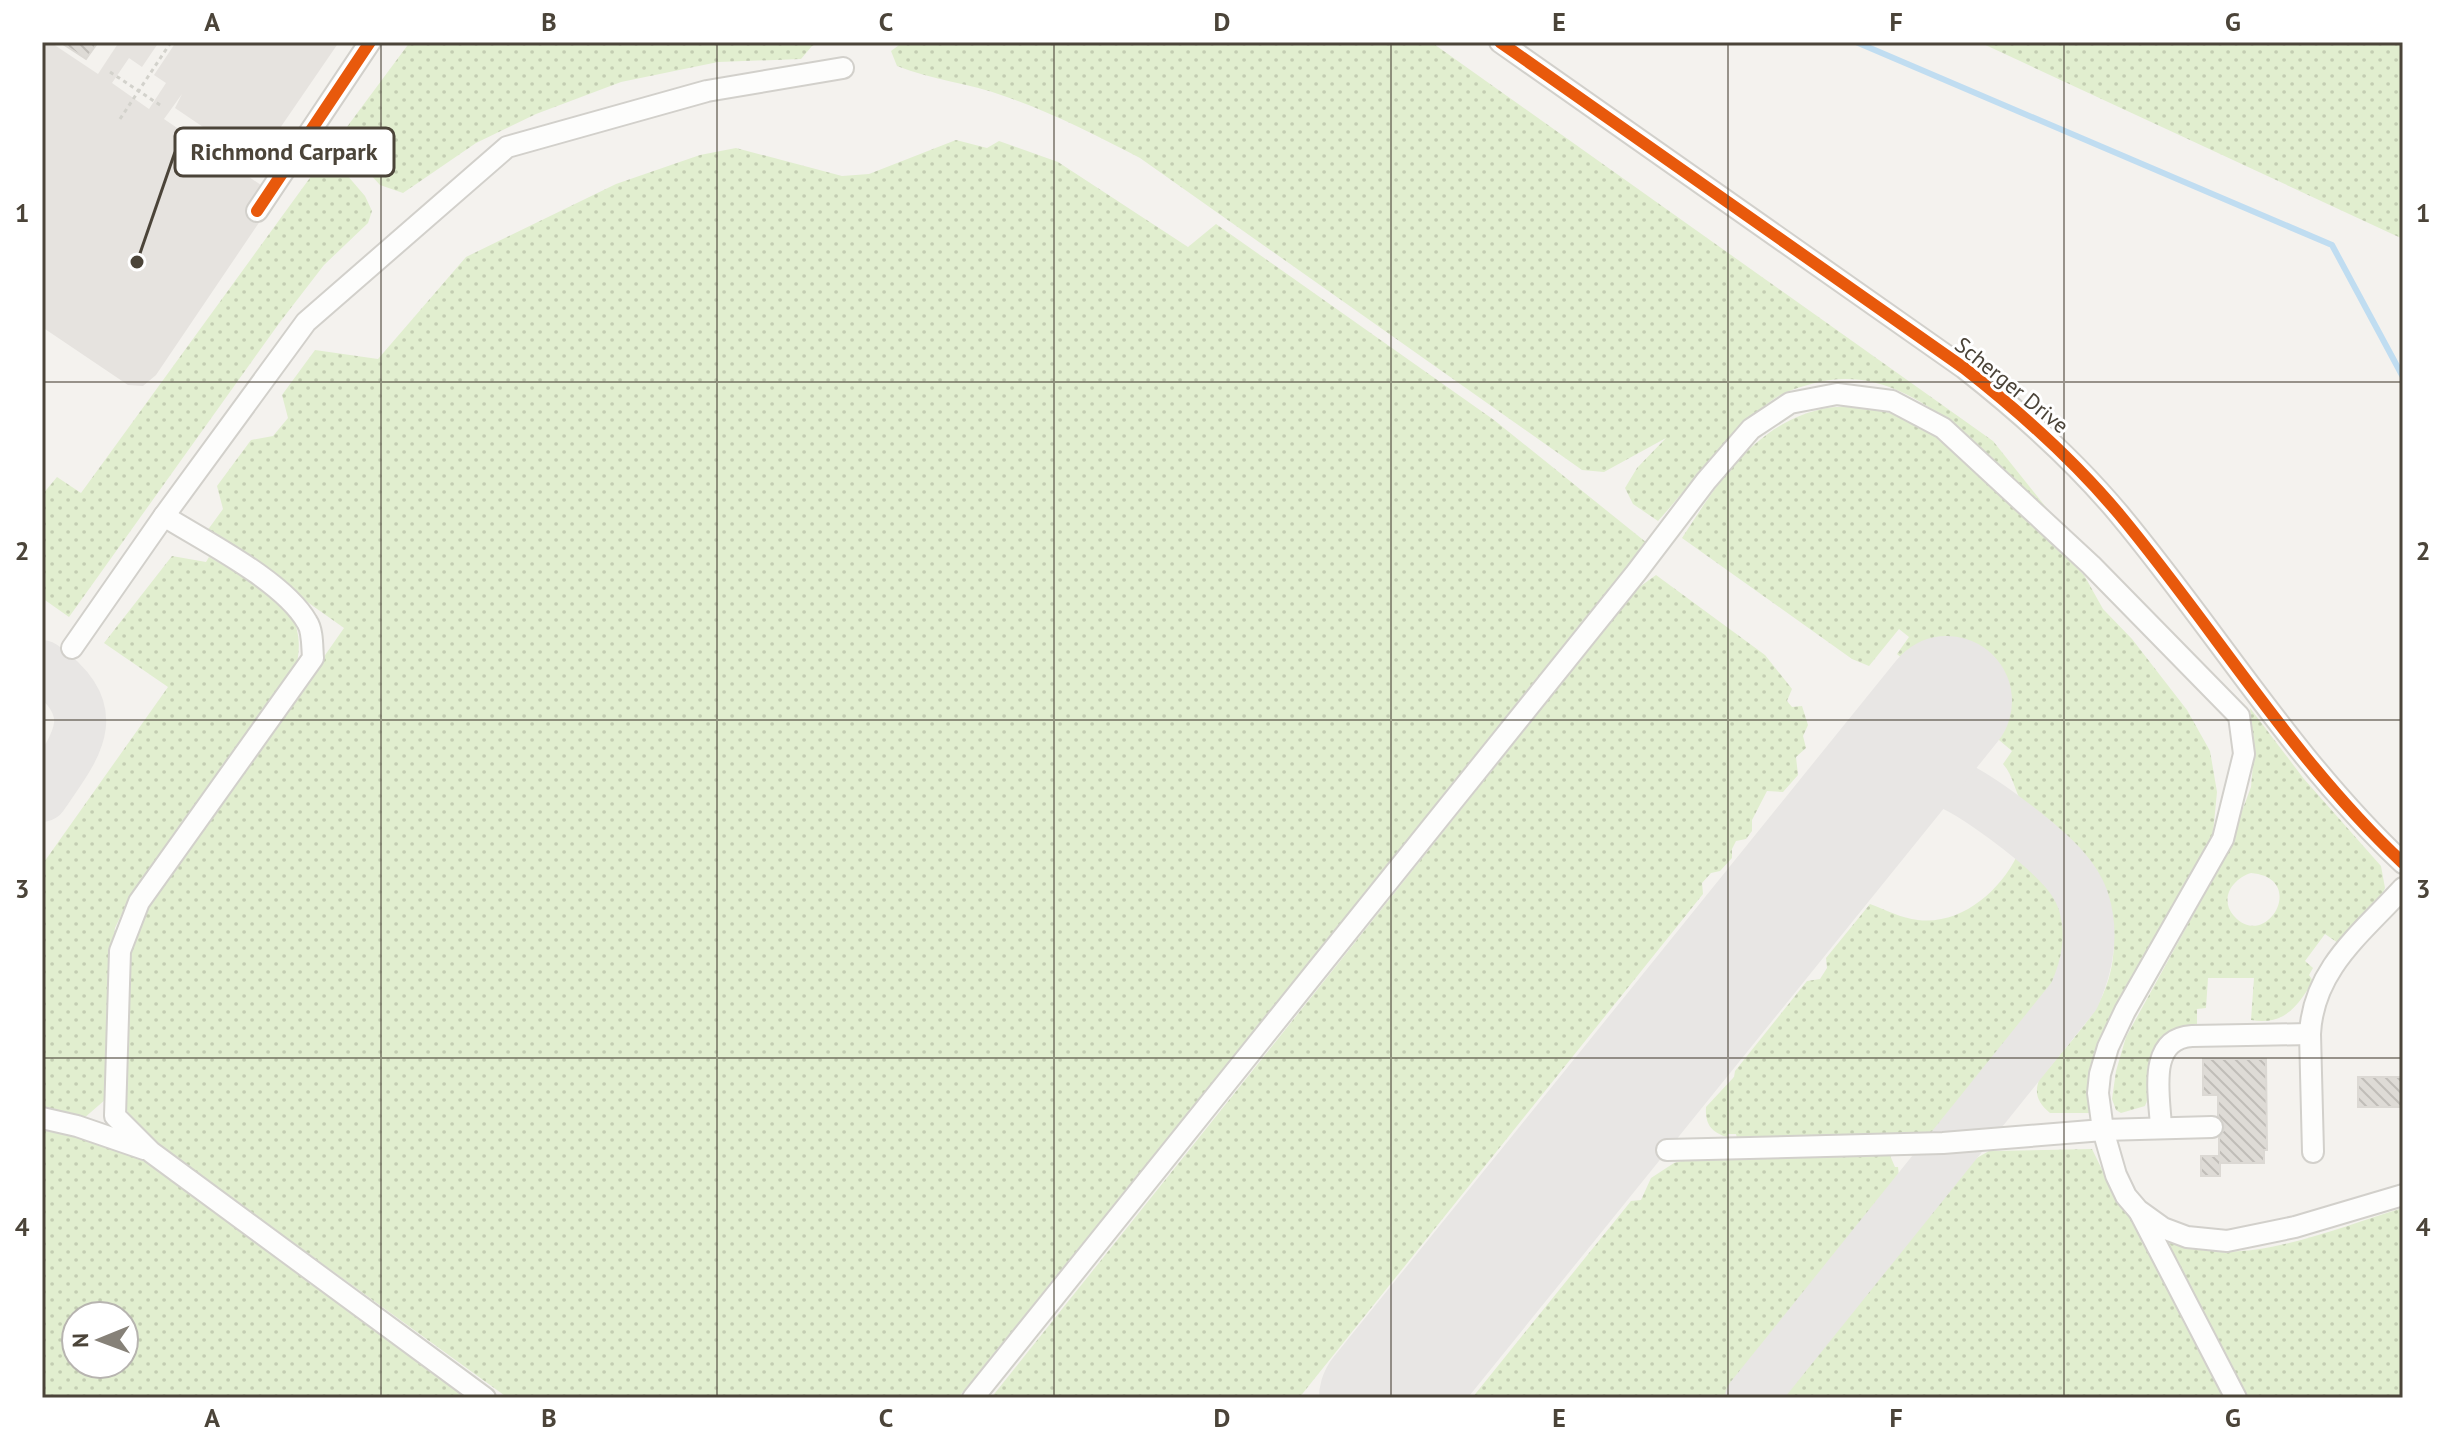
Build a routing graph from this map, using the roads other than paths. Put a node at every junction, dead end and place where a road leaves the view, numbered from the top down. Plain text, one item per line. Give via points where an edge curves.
1 (370, 42) edge
2 (1500, 42) edge
3 (843, 68) dead end
4 (257, 211) dead end
5 (164, 516) junction
6 (72, 648) dead end
7 (2403, 863) edge
8 (2403, 888) edge
9 (2310, 1034) junction
10 (42, 1118) edge
11 (2212, 1127) dead end
12 (2161, 1128) junction
13 (2103, 1130) junction
14 (1667, 1150) dead end
15 (151, 1152) junction
16 (2313, 1152) dead end
17 (2403, 1195) edge
18 (2138, 1210) junction
19 (485, 1398) edge
20 (973, 1398) edge
21 (2236, 1398) edge

1 - 4 street
2 - 7 street, Scherger Drive via 2019,412 2118,513 2297,745
3 - 5 street via 707,91 507,147 306,322
5 - 6 street
5 - 15 street via 250,569 296,606 309,625 313,658 139,902 120,951 115,1116
8 - 9 street via 2325,976
9 - 12 street via 2174,1040 2166,1046 2158,1070
9 - 16 street
10 - 15 street
11 - 12 street
12 - 13 street
13 - 14 street via 1943,1143
13 - 18 street via 2116,1175
13 - 20 street via 2098,1093 2108,1047 2223,839 2244,754 2239,716 2091,565 1943,428 1892,401 1837,394 1790,403 1751,429 1706,481
15 - 19 street
17 - 18 street via 2227,1241 2187,1237
18 - 21 street

